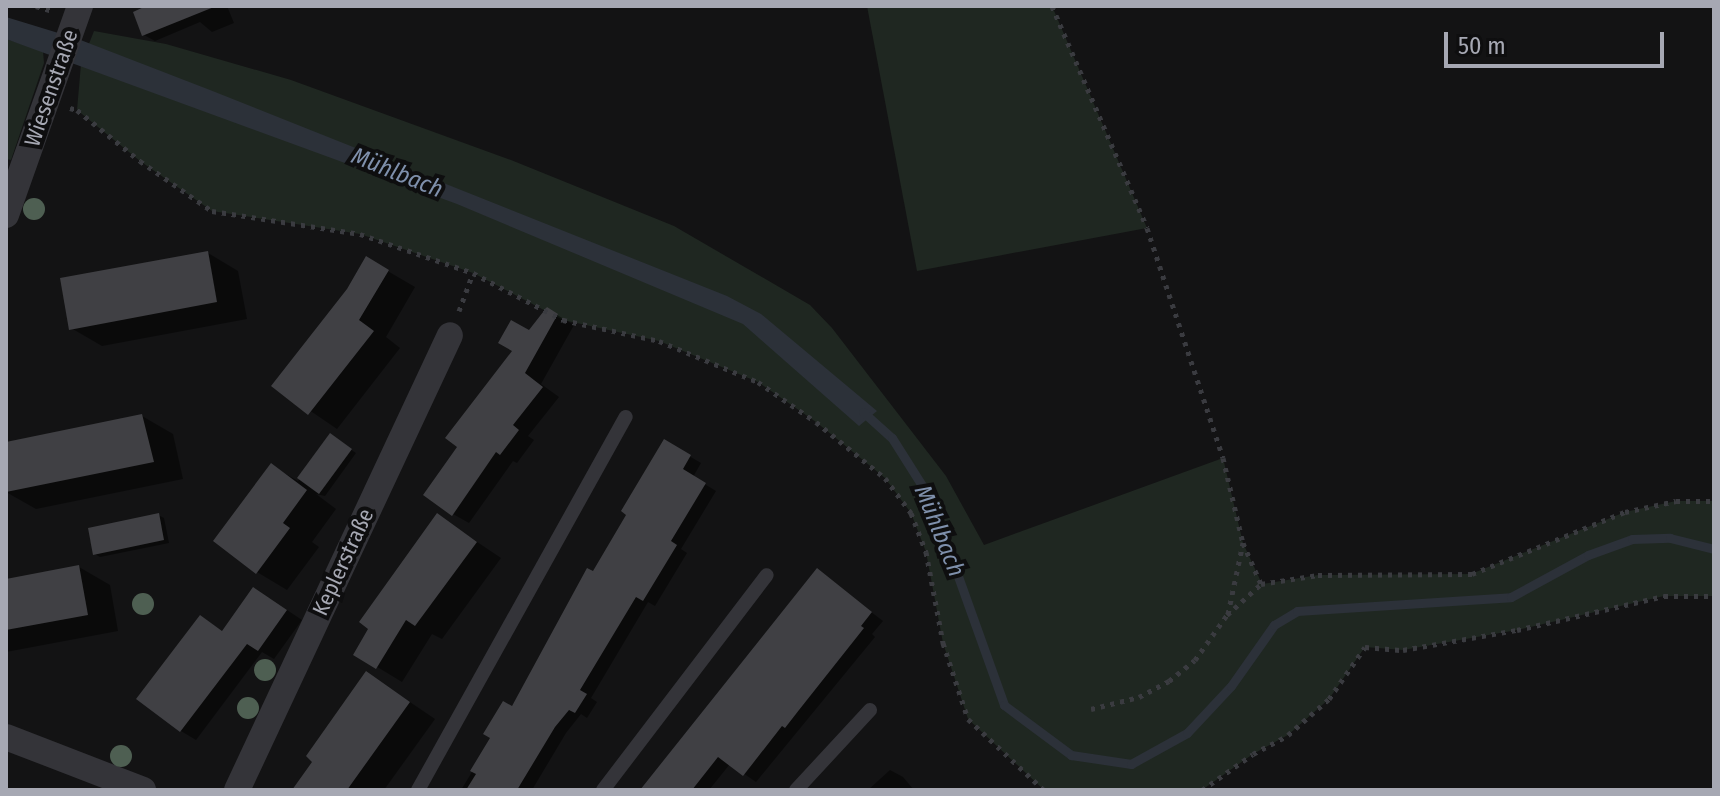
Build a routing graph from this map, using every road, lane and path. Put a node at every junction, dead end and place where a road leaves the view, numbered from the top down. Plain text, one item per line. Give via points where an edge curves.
1 (1052, 6) edge
2 (78, 13) edge
3 (77, 110) dead end
4 (6, 215) edge
5 (473, 273) junction
6 (450, 335) joint
7 (626, 417) dead end
8 (1714, 501) edge
9 (1243, 543) junction
10 (767, 575) dead end
11 (1261, 584) junction
12 (1714, 596) edge
13 (1227, 615) junction
14 (1091, 709) dead end
15 (870, 710) dead end
16 (6, 737) edge
17 (143, 790) edge
18 (237, 790) edge
19 (418, 790) edge
20 (603, 790) edge
21 (796, 790) edge
22 (1044, 790) edge
23 (1202, 790) edge

1 - 9 path via 1147,228 1223,458
2 - 4 street, Wiesenstraße
3 - 5 path via 212,211 360,234
5 - 6 path
5 - 22 path via 563,320 659,341 758,382 885,478 911,513 926,552 943,643 968,719
6 - 18 street, Keplerstraße
7 - 19 lane
8 - 11 path via 1676,501 1625,512 1472,574 1318,575
9 - 11 path
9 - 13 path
10 - 20 lane
11 - 13 path
12 - 23 path via 1664,596 1403,650 1365,647 1319,708 1288,735
13 - 14 path via 1195,660 1169,681 1139,697
15 - 21 lane
16 - 17 street

